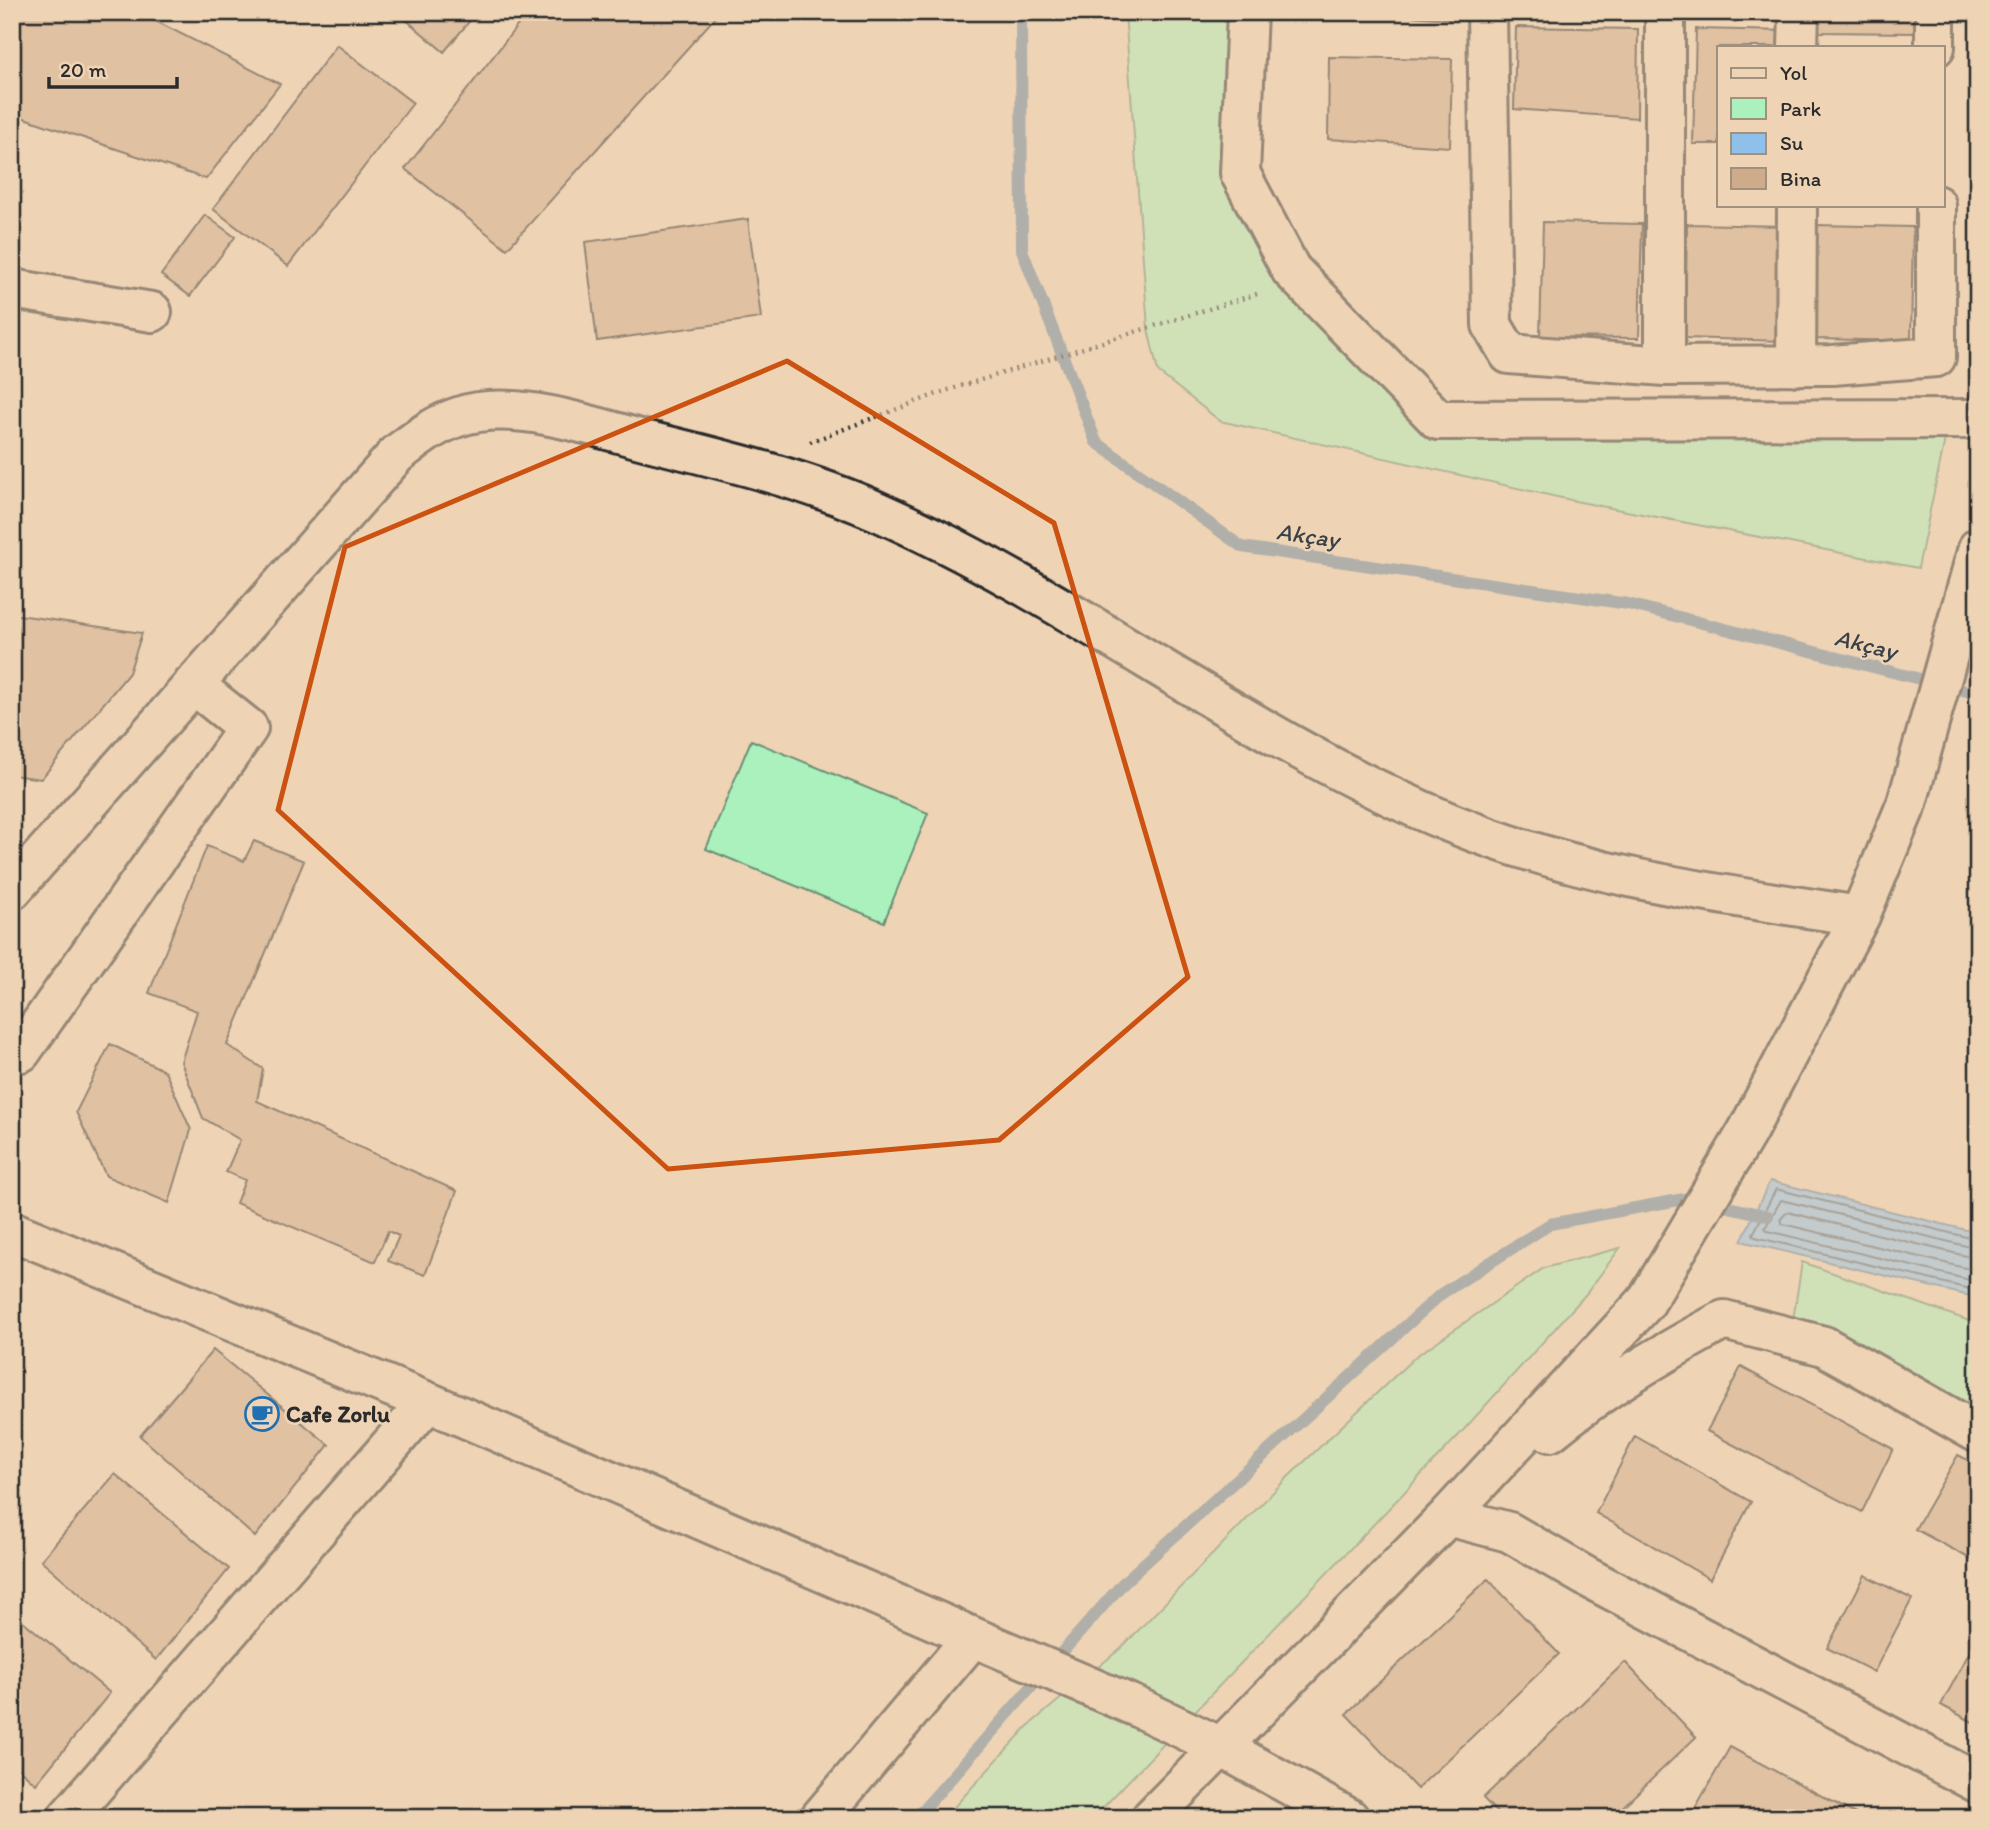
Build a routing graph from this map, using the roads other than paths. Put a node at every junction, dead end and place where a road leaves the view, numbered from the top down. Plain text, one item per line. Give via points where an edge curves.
1 (1247, 12) edge
2 (1487, 12) edge
3 (1665, 12) edge
4 (1799, 12) edge
5 (1935, 12) edge
6 (1798, 46) edge
7 (1935, 46) edge
8 (1797, 206) edge
9 (1936, 206) edge
10 (12, 289) edge
11 (152, 312) dead end
12 (1665, 366) junction
13 (1796, 366) junction
14 (1978, 419) edge
15 (1974, 562) edge
16 (194, 684) junction
17 (12, 890) edge
18 (1860, 916) junction
19 (21, 1052) dead end
20 (12, 1231) edge
21 (428, 1402) junction
22 (1978, 1433) edge
23 (1448, 1516) junction
24 (973, 1637) junction
25 (1220, 1747) junction
26 (1978, 1783) edge
27 (67, 1818) edge
28 (820, 1818) edge
29 (1151, 1818) edge
30 (1349, 1818) edge

1 - 14 street via 1240,173 1291,270 1438,420
2 - 12 street via 1492,325 1508,354
3 - 12 street
4 - 6 street
5 - 7 street
8 - 13 street
9 - 13 street via 1936,357
10 - 11 street
12 - 13 street
15 - 18 street via 1907,803
16 - 17 street
16 - 18 street via 397,454 432,428 461,415 502,409 548,416 743,465 880,512 968,555 1317,760 1377,791 1530,853 1682,889
16 - 19 street via 248,729
18 - 23 street via 1747,1132 1646,1302
20 - 21 street
21 - 24 street
21 - 27 street
22 - 23 street via 1824,1346 1724,1320 1670,1349 1574,1412
23 - 25 street
23 - 26 street via 1509,1532
24 - 25 street
24 - 28 street
25 - 29 street
25 - 30 street

